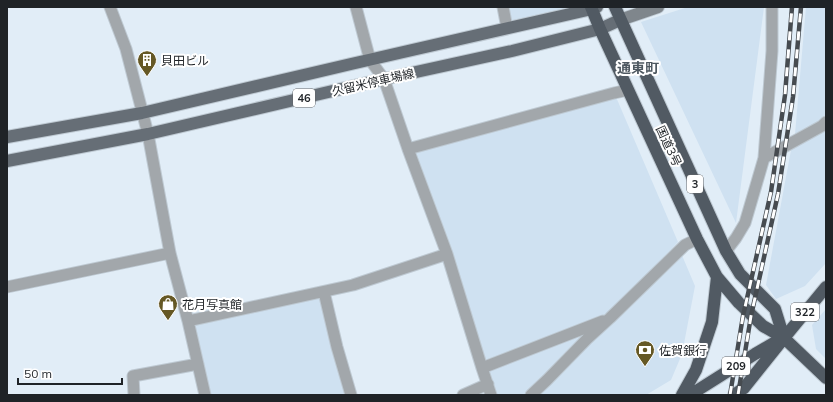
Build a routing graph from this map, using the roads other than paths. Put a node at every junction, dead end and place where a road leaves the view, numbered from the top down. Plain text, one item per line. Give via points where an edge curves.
1 (110, 7) edge
2 (356, 7) edge
3 (503, 7) edge
4 (615, 7) edge
5 (658, 7) edge
6 (772, 7) edge
7 (593, 8) edge
8 (620, 20) junction
9 (507, 28) junction
10 (600, 29) junction
11 (370, 60) junction
12 (384, 79) junction
13 (628, 90) junction
14 (142, 113) junction
15 (826, 122) edge
16 (148, 134) junction
17 (7, 137) edge
18 (408, 148) junction
19 (764, 158) junction
20 (7, 161) edge
21 (697, 239) junction
22 (726, 251) junction
23 (170, 253) junction
24 (447, 254) junction
25 (717, 277) junction
26 (7, 287) edge
27 (826, 287) edge
28 (324, 292) junction
29 (610, 318) junction
30 (188, 321) junction
31 (784, 338) junction
32 (198, 364) junction
33 (482, 368) junction
34 (826, 378) edge
35 (488, 384) junction
36 (741, 393) edge
37 (134, 395) edge
38 (205, 395) edge
39 (351, 395) edge
40 (463, 395) edge
41 (492, 395) edge
42 (531, 395) edge
43 (682, 395) edge
44 (690, 395) edge

1 - 14 street via 126,49
2 - 11 street
3 - 9 street
4 - 8 highway, 国道3号 / 3
5 - 8 street
6 - 19 street via 772,51
7 - 9 main road, 久留米停車場線 / 46
7 - 10 highway, 国道3号 / 3
8 - 10 main road, 久留米停車場線 / 46
8 - 22 highway, 国道3号 / 3
9 - 11 main road, 久留米停車場線 / 46
10 - 12 main road, 久留米停車場線 / 46
10 - 13 highway, 国道3号 / 3
11 - 12 street
11 - 14 main road, 久留米停車場線 / 46
12 - 16 main road, 久留米停車場線 / 46
12 - 18 street
13 - 18 street
13 - 21 highway, 国道3号 / 3
14 - 16 street
14 - 17 main road, 久留米停車場線 / 46
15 - 19 street
16 - 20 main road, 久留米停車場線 / 46
16 - 23 street
18 - 24 street
19 - 22 street via 745,222
21 - 25 highway, 国道3号 / 3
21 - 29 street via 685,245
22 - 31 highway, 国道3号 / 3 via 740,274 775,309
23 - 26 street
23 - 30 street
24 - 28 street
24 - 33 street
25 - 31 highway, 国道3号 / 3 via 763,326
25 - 43 highway via 712,322 696,370
27 - 31 highway, 322
28 - 30 street
28 - 39 street
29 - 33 street
29 - 42 street
30 - 32 street
31 - 34 highway, 国道3号 / 3
31 - 36 highway, 209
31 - 44 highway, 209
32 - 37 street via 133,376
32 - 38 street
33 - 35 street
35 - 40 street
35 - 41 street

